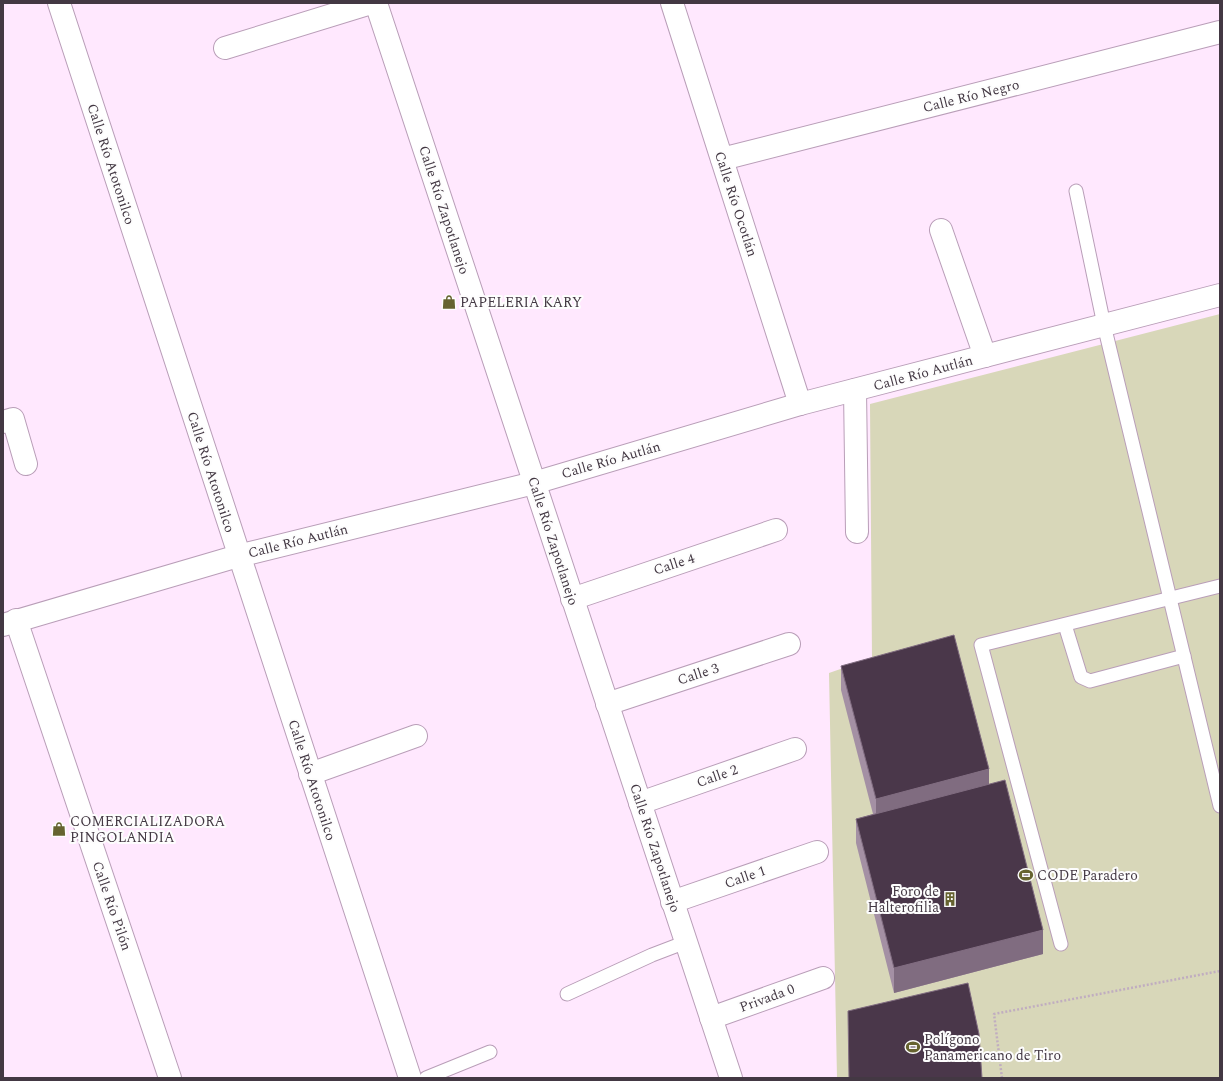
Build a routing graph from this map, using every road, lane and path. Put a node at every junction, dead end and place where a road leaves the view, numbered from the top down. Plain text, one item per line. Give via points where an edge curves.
1 (59, 3) edge
2 (371, 3) edge
3 (376, 3) edge
4 (672, 3) edge
5 (1220, 32) edge
6 (225, 48) dead end
7 (722, 159) junction
8 (1076, 192) dead end
9 (941, 230) dead end
10 (1220, 295) edge
11 (1104, 325) junction
12 (986, 356) junction
13 (855, 390) junction
14 (800, 404) junction
15 (3, 422) edge
16 (26, 464) dead end
17 (534, 483) junction
18 (776, 530) dead end
19 (857, 532) dead end
20 (238, 556) junction
21 (1220, 586) edge
22 (572, 598) junction
23 (1170, 598) junction
24 (9, 622) edge
25 (1064, 625) junction
26 (789, 644) dead end
27 (1184, 656) junction
28 (607, 704) junction
29 (416, 736) dead end
30 (795, 749) dead end
31 (310, 774) junction
32 (640, 803) junction
33 (1220, 806) edge
34 (817, 852) dead end
35 (672, 902) junction
36 (686, 942) junction
37 (1061, 944) dead end
38 (1220, 971) edge
39 (823, 978) dead end
40 (567, 994) dead end
41 (711, 1018) junction
42 (490, 1052) dead end
43 (170, 1078) edge
44 (410, 1078) edge
45 (426, 1078) edge
46 (731, 1078) edge
47 (1002, 1078) edge

1 - 20 street, Calle Río Atotonilco
2 - 6 street
3 - 17 street, Calle Río Zapotlanejo
4 - 7 street, Calle Río Ocotlán
5 - 7 street, Calle Río Negro
7 - 14 street, Calle Río Ocotlán
8 - 11 lane
9 - 12 street
10 - 11 street, Calle Río Autlán
11 - 12 street, Calle Río Autlán
11 - 23 lane
12 - 13 street, Calle Río Autlán
13 - 14 street, Calle Río Autlán
13 - 19 street
14 - 17 street, Calle Río Autlán
15 - 16 street via 13,419
17 - 20 street, Calle Río Autlán
17 - 22 street, Calle Río Zapotlanejo
18 - 22 street, Calle 4
20 - 24 street, Calle Río Autlán
20 - 31 street, Calle Río Atotonilco
21 - 23 lane
22 - 28 street, Calle Río Zapotlanejo
23 - 25 lane
23 - 27 lane
24 - 43 street, Calle Río Pilón
25 - 27 lane via 1080,677 1090,681
25 - 37 lane via 982,645
26 - 28 street, Calle 3
27 - 33 lane
28 - 32 street, Calle Río Zapotlanejo
29 - 31 street
30 - 32 street, Calle 2
31 - 44 street, Calle Río Atotonilco
32 - 35 street, Calle Río Zapotlanejo
34 - 35 street, Calle 1
35 - 36 street, Calle Río Zapotlanejo
36 - 40 lane
36 - 41 street, Calle Río Zapotlanejo
38 - 47 path via 994,1014
39 - 41 street, Privada 0
41 - 46 street, Calle Río Zapotlanejo
42 - 45 lane

